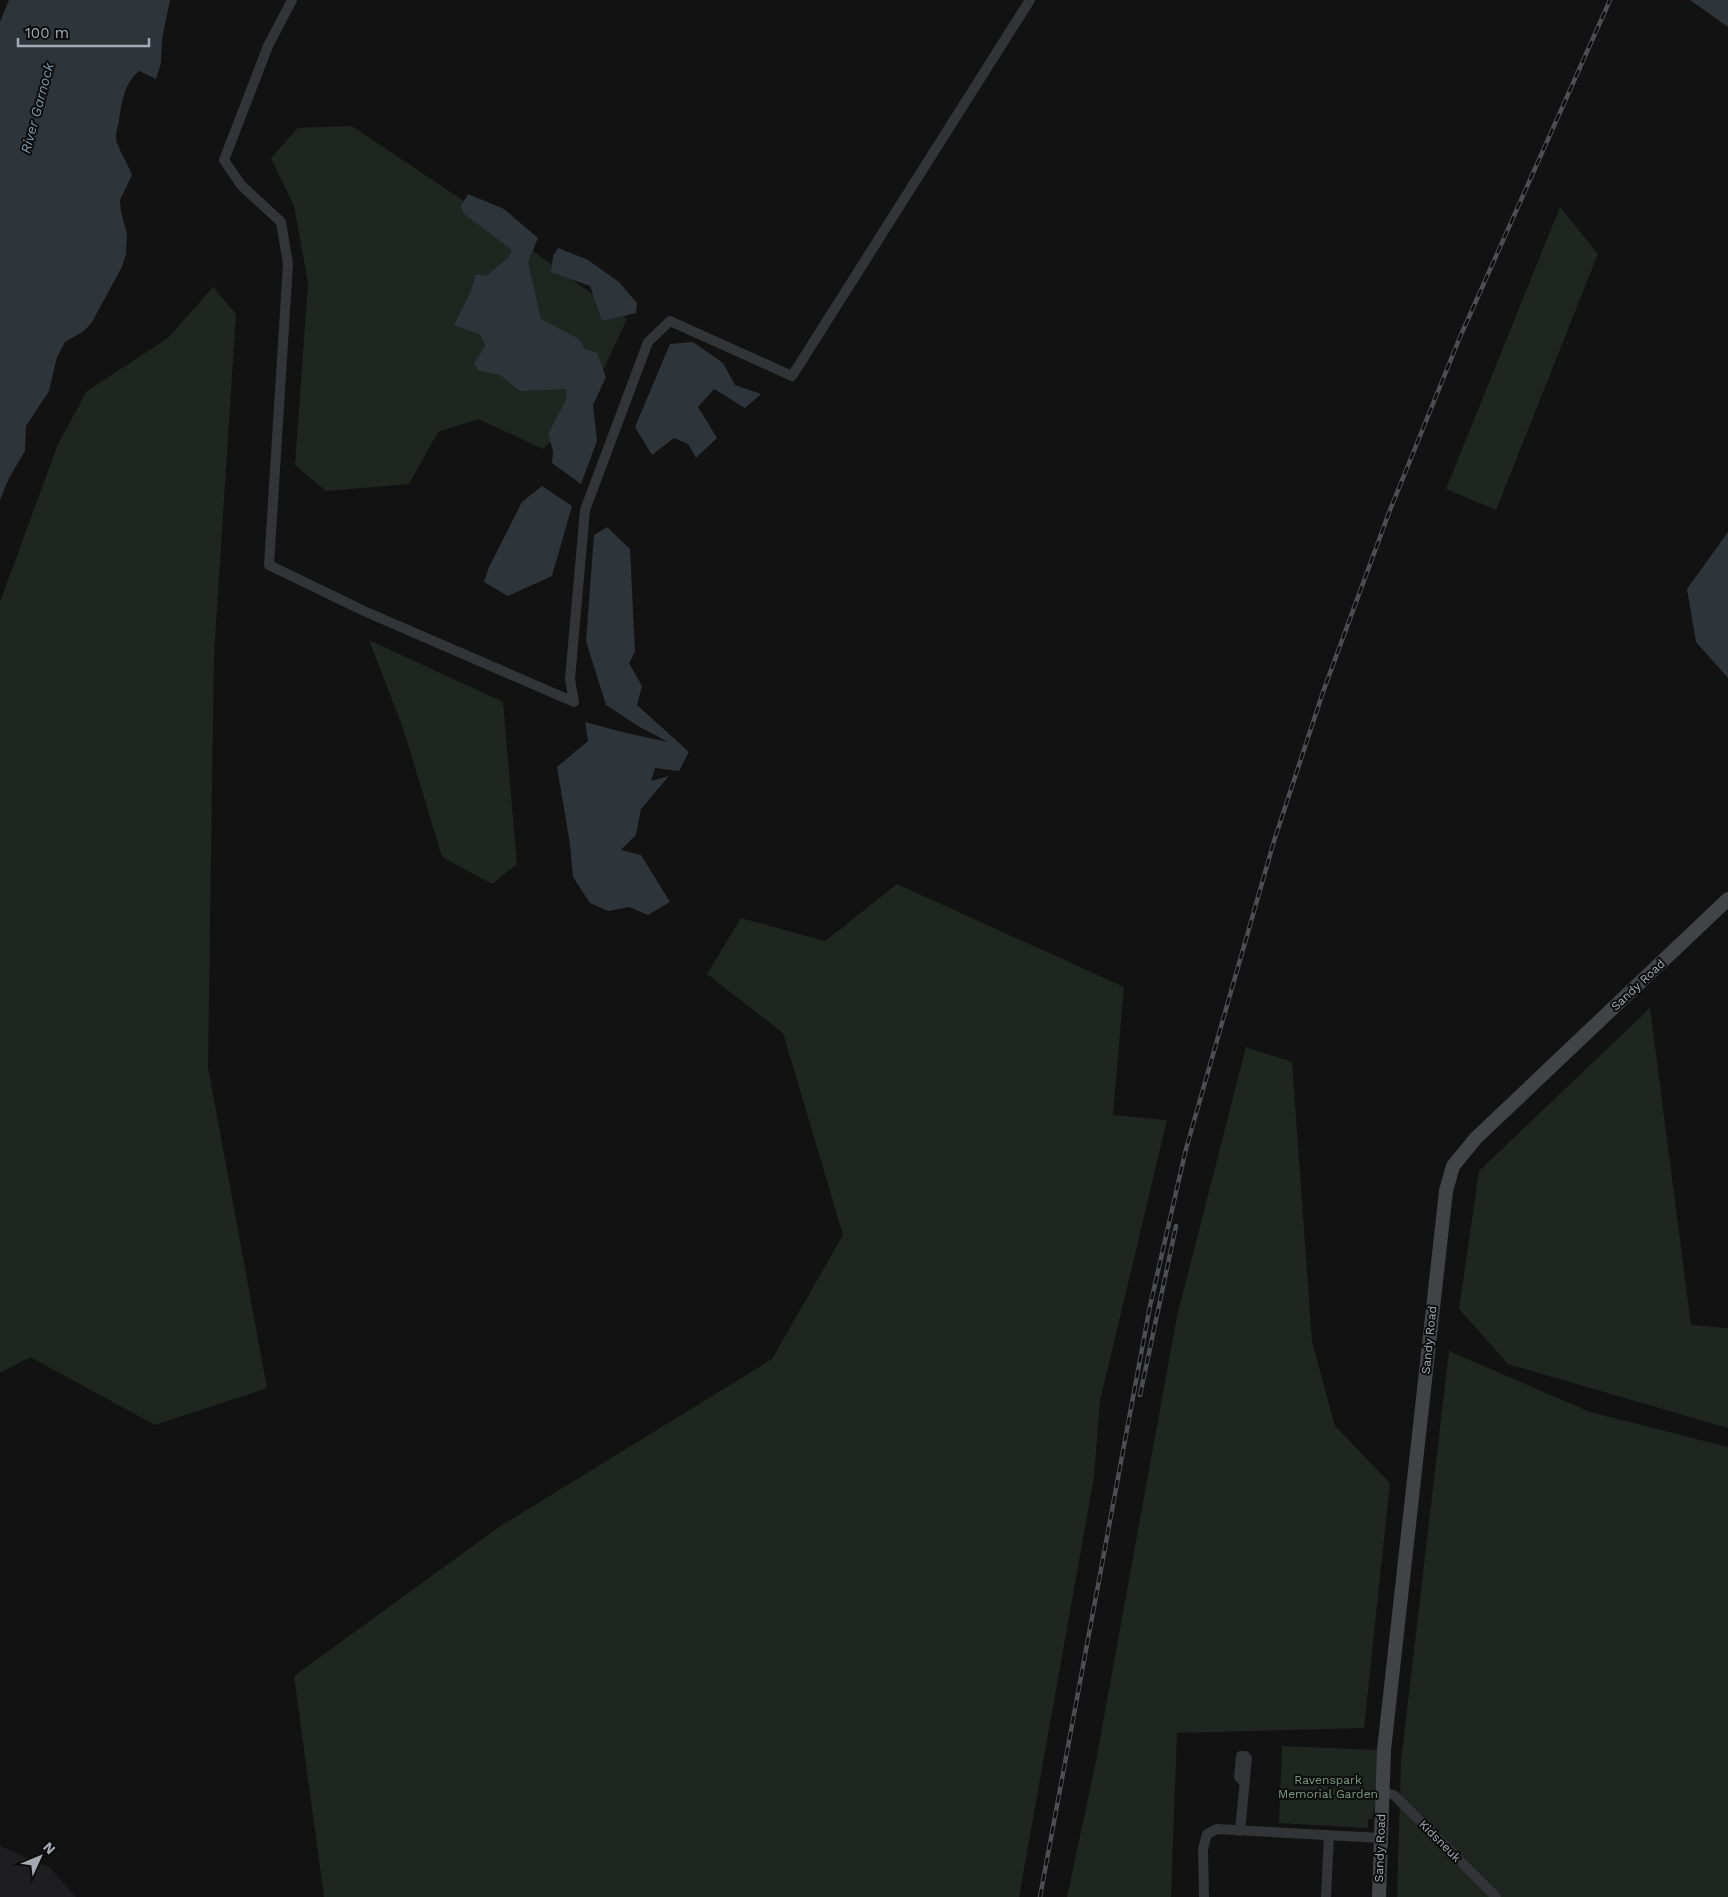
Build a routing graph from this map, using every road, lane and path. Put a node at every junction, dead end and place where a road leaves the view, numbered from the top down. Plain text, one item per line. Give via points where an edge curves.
1 (292, 0) edge
2 (1030, 0) edge
3 (1728, 900) edge
4 (1244, 1782) dead end
5 (1381, 1792) junction
6 (1240, 1832) junction
7 (1329, 1834) junction
8 (1381, 1838) junction
9 (1204, 1897) edge
10 (1326, 1897) edge
11 (1379, 1897) edge
12 (1496, 1897) edge

1 - 2 street via 268,46 224,160 241,184 281,222 288,264 269,565 364,611 574,702 570,679 585,510 648,342 670,321 792,376
3 - 5 main road, Sandy Road via 1476,1138 1453,1166 1446,1191
4 - 6 street
5 - 8 main road, Sandy Road
5 - 12 street, Kidsneuk via 1394,1795
6 - 7 street
6 - 9 street via 1217,1829 1207,1834 1203,1849
7 - 8 street
7 - 10 street
8 - 11 main road, Sandy Road

